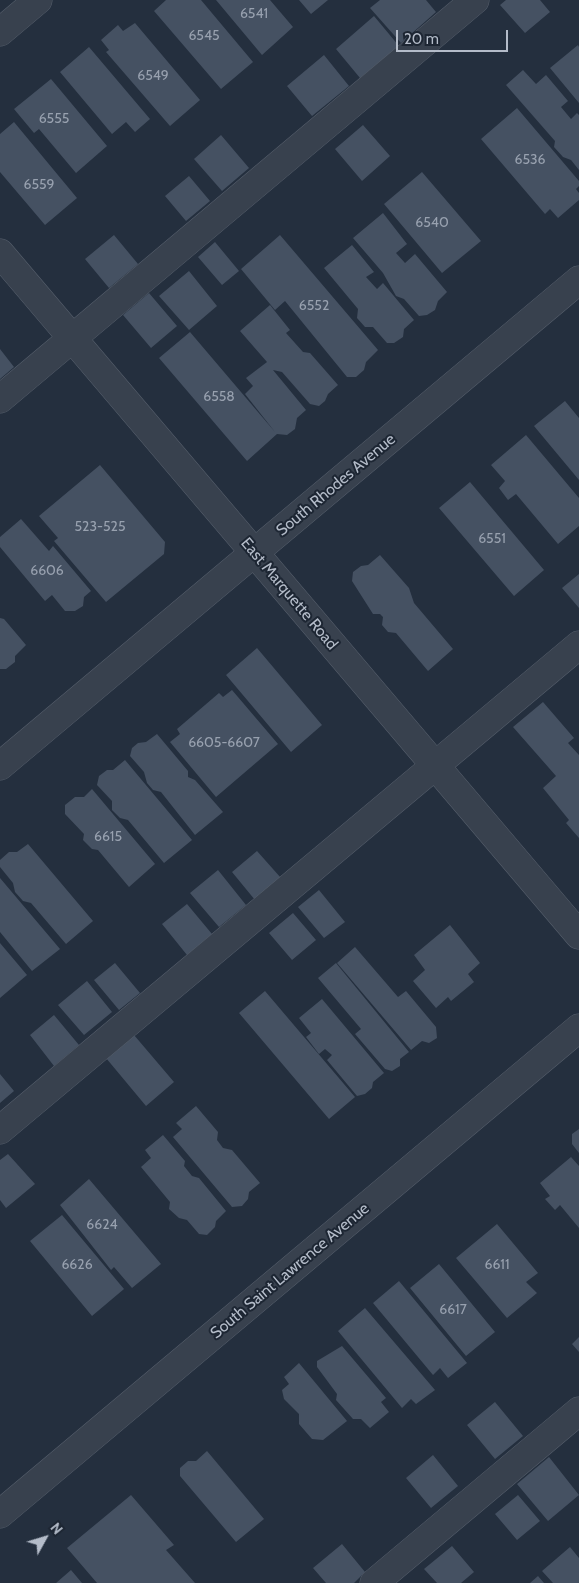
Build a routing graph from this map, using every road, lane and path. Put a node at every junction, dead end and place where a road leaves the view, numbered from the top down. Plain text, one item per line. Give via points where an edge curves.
1 (38, 0) edge
2 (475, 0) edge
3 (0, 32) edge
4 (0, 253) edge
5 (579, 280) edge
6 (72, 338) junction
7 (0, 399) edge
8 (255, 553) junction
9 (579, 645) edge
10 (0, 766) edge
11 (435, 766) junction
12 (579, 935) edge
13 (579, 1028) edge
14 (0, 1130) edge
15 (579, 1411) edge
16 (0, 1514) edge
17 (374, 1583) edge

1 - 3 street
2 - 6 street
4 - 6 street, East Marquette Road
5 - 8 street, South Rhodes Avenue
6 - 7 street
6 - 8 street, East Marquette Road
8 - 10 street, South Rhodes Avenue
8 - 11 street, East Marquette Road
9 - 11 street
11 - 12 street, East Marquette Road
11 - 14 street
13 - 16 street, South Saint Lawrence Avenue
15 - 17 street

